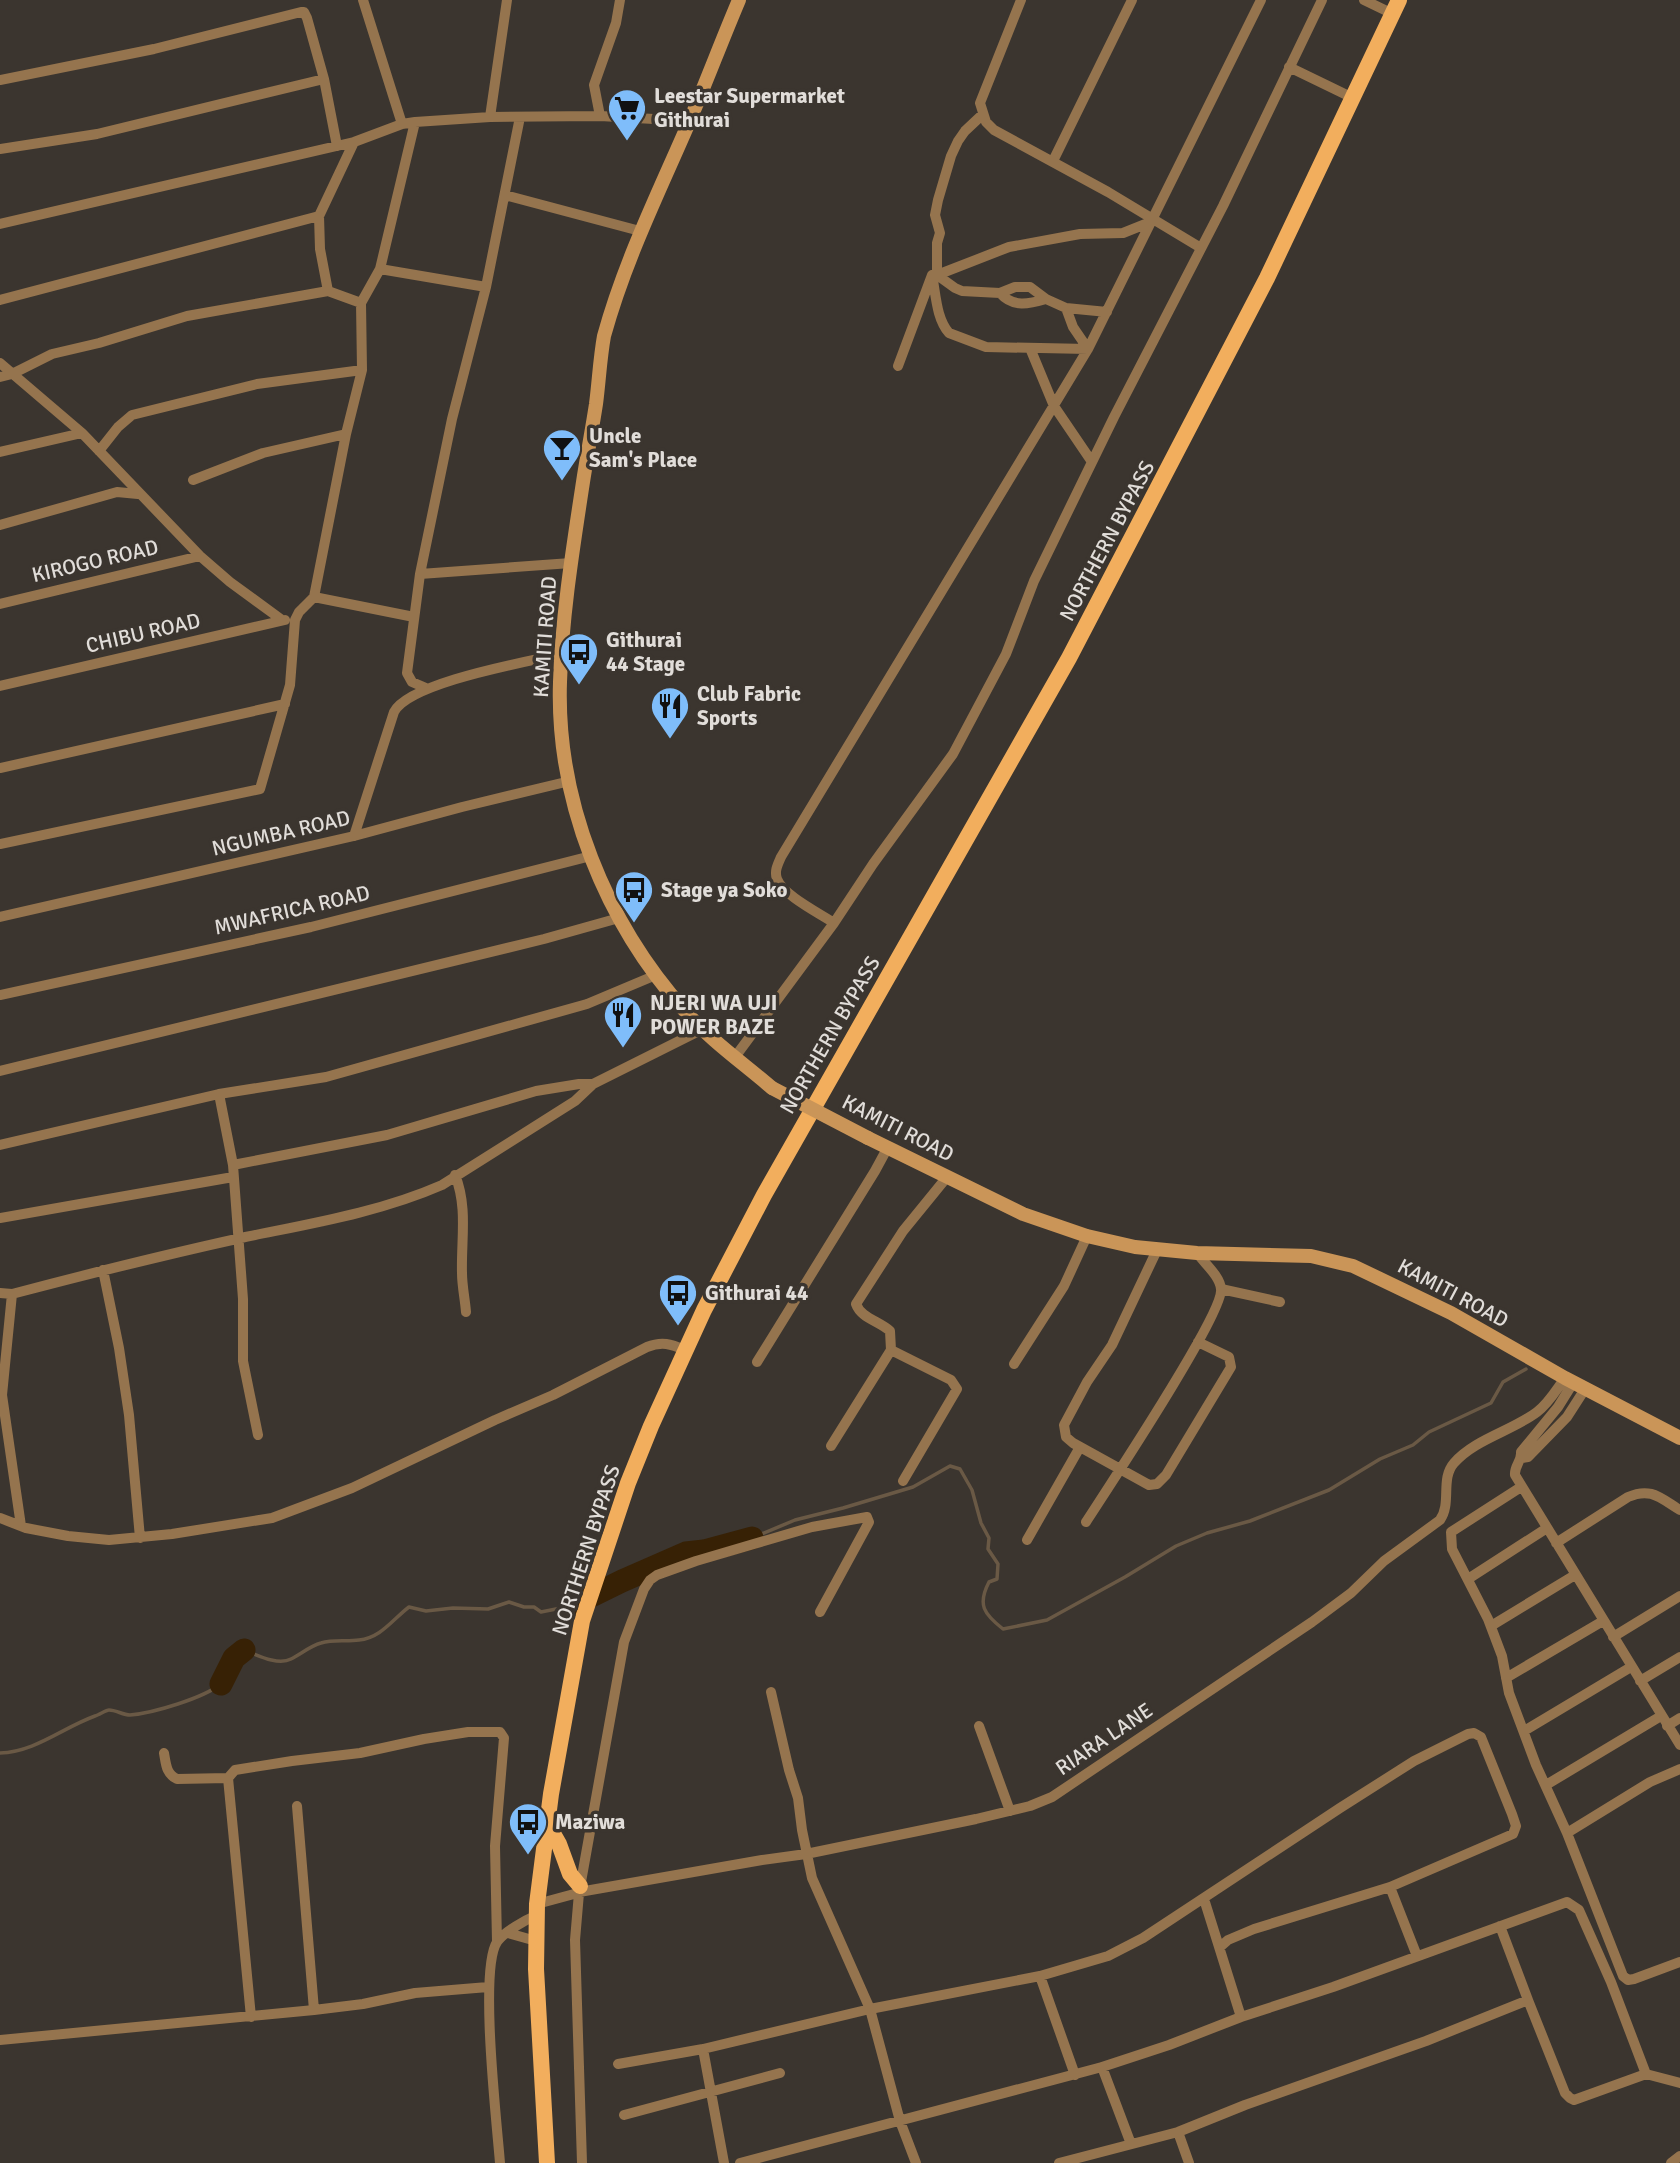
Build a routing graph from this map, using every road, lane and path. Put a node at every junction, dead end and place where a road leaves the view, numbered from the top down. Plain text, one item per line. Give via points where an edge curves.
1 (363, 0) edge
2 (507, 0) edge
3 (620, 0) edge
4 (739, 0) edge
5 (1021, 0) edge
6 (1132, 0) edge
7 (1261, 0) edge
8 (1322, 0) edge
9 (1364, 0) edge
10 (1396, 7) edge
11 (1289, 67) junction
12 (324, 79) junction
13 (0, 80) edge
14 (1353, 98) junction
15 (982, 115) junction
16 (600, 116) junction
17 (490, 117) junction
18 (520, 117) junction
19 (690, 121) junction
20 (415, 122) junction
21 (402, 124) junction
22 (354, 142) junction
23 (337, 146) junction
24 (0, 149) edge
25 (1053, 161) junction
26 (505, 195) junction
27 (319, 216) junction
28 (1153, 220) junction
29 (0, 225) edge
30 (640, 231) junction
31 (1201, 248) junction
32 (380, 270) junction
33 (935, 275) junction
34 (486, 287) junction
35 (328, 291) junction
36 (1000, 293) junction
37 (1046, 299) junction
38 (0, 300) edge
39 (361, 303) junction
40 (1066, 308) junction
41 (1107, 312) junction
42 (1030, 348) junction
43 (1088, 349) junction
44 (0, 363) edge
45 (898, 366) dead end
46 (362, 370) junction
47 (12, 374) junction
48 (0, 377) edge
49 (1054, 406) junction
50 (82, 433) junction
51 (346, 434) junction
52 (99, 451) junction
53 (0, 452) edge
54 (1092, 462) junction
55 (193, 480) dead end
56 (138, 494) junction
57 (0, 525) edge
58 (200, 556) junction
59 (571, 563) junction
60 (420, 574) junction
61 (314, 597) junction
62 (0, 604) edge
63 (414, 617) junction
64 (282, 620) junction
65 (295, 620) junction
66 (561, 654) junction
67 (0, 686) edge
68 (426, 688) junction
69 (285, 704) junction
70 (0, 768) edge
71 (570, 781) junction
72 (354, 836) junction
73 (0, 844) edge
74 (591, 856) junction
75 (0, 917) edge
76 (619, 918) junction
77 (834, 923) junction
78 (656, 975) junction
79 (0, 995) edge
80 (703, 1029) junction
81 (735, 1057) junction
82 (0, 1071) edge
83 (593, 1084) junction
84 (219, 1094) junction
85 (0, 1145) edge
86 (888, 1147) junction
87 (233, 1171) junction
88 (455, 1175) junction
89 (947, 1177) junction
90 (0, 1218) edge
91 (1087, 1236) junction
92 (237, 1239) junction
93 (1157, 1250) junction
94 (1197, 1253) junction
95 (103, 1270) junction
96 (1221, 1289) junction
97 (6, 1293) edge
98 (1280, 1301) dead end
99 (467, 1312) dead end
100 (1198, 1342) junction
101 (685, 1350) junction
102 (891, 1350) junction
103 (757, 1362) dead end
104 (1014, 1364) dead end
105 (1574, 1383) junction
106 (258, 1435) dead end
107 (1680, 1437) edge
108 (831, 1446) dead end
109 (1080, 1447) junction
110 (1121, 1468) junction
111 (903, 1480) dead end
112 (1521, 1487) junction
113 (1680, 1510) edge
114 (0, 1518) edge
115 (1086, 1522) dead end
116 (21, 1526) junction
117 (1547, 1528) junction
118 (140, 1538) junction
119 (1027, 1540) dead end
120 (1556, 1543) junction
121 (1575, 1575) junction
122 (1468, 1579) junction
123 (1680, 1595) edge
124 (821, 1612) dead end
125 (1603, 1621) junction
126 (1491, 1626) junction
127 (1613, 1637) junction
128 (1680, 1657) edge
129 (1631, 1667) junction
130 (1506, 1678) junction
131 (1640, 1681) junction
132 (771, 1692) dead end
133 (1680, 1718) edge
134 (1664, 1721) junction
135 (979, 1726) dead end
136 (1524, 1731) junction
137 (1680, 1745) edge
138 (164, 1753) dead end
139 (1680, 1769) edge
140 (228, 1778) junction
141 (1546, 1785) junction
142 (297, 1806) dead end
143 (1010, 1811) junction
144 (547, 1824) junction
145 (1567, 1833) junction
146 (806, 1854) junction
147 (1390, 1886) junction
148 (580, 1889) junction
149 (1204, 1899) junction
150 (537, 1910) junction
151 (1500, 1926) junction
152 (508, 1933) junction
153 (536, 1941) junction
154 (497, 1942) junction
155 (1220, 1947) junction
156 (1417, 1956) junction
157 (1680, 1962) edge
158 (1040, 1976) junction
159 (488, 1987) junction
160 (1528, 2000) junction
161 (870, 2009) junction
162 (314, 2010) junction
163 (251, 2017) junction
164 (1241, 2017) junction
165 (0, 2040) edge
166 (703, 2049) junction
167 (618, 2064) dead end
168 (1102, 2067) junction
169 (780, 2073) dead end
170 (1646, 2074) junction
171 (1074, 2076) junction
172 (1680, 2083) edge
173 (711, 2092) junction
174 (624, 2115) dead end
175 (900, 2121) junction
176 (1178, 2132) junction
177 (1131, 2144) junction
178 (1680, 2155) edge
179 (500, 2163) edge
180 (547, 2163) edge
181 (582, 2163) edge
182 (724, 2163) edge
183 (740, 2163) edge
184 (916, 2163) edge
185 (1059, 2163) edge
186 (1189, 2163) edge
187 (1671, 2163) edge

1 - 21 street
2 - 17 street
3 - 16 street via 594,85
4 - 19 main road, KAMITI ROAD
5 - 15 street via 980,103
6 - 25 street
7 - 28 street
8 - 11 street
9 - 10 street
10 - 14 main road, NORTHERN BYPASS
11 - 14 street
11 - 31 street
12 - 13 street via 307,18 301,12 154,49
12 - 23 street
12 - 24 street via 97,134
14 - 101 main road, NORTHERN BYPASS via 1267,278 1069,658 764,1195
15 - 25 street via 994,130
15 - 33 street via 958,141 938,200
16 - 18 street
16 - 19 street
17 - 18 street
17 - 20 street
18 - 26 street
19 - 30 main road, KAMITI ROAD
20 - 21 street
20 - 32 street
21 - 22 street
22 - 23 street
22 - 27 street
23 - 29 street
25 - 28 street
26 - 30 street
26 - 34 street
27 - 35 street
27 - 38 street
28 - 31 street
28 - 33 street via 1123,233 1080,234 1009,247
28 - 41 street
30 - 59 main road, KAMITI ROAD via 604,336
31 - 54 street
32 - 34 street
32 - 39 street
33 - 36 street via 962,291
33 - 42 street via 940,317 948,333 986,347
33 - 45 street
34 - 60 street via 452,419
35 - 39 street
35 - 47 street via 187,316 52,354
36 - 37 street via 1014,303
36 - 37 street via 1030,287
37 - 40 street
39 - 46 street
40 - 41 street
40 - 43 street
41 - 43 street
42 - 43 street
42 - 49 street
43 - 49 street
44 - 47 street
46 - 51 street
46 - 52 street via 257,384 132,415
47 - 48 street
47 - 50 street
49 - 54 street
49 - 77 street via 781,857 777,880
50 - 52 street
50 - 53 street
51 - 55 street via 263,453
51 - 61 street
52 - 56 street
54 - 77 street via 1034,581 1006,653 953,754
56 - 57 street via 117,492
56 - 58 street
58 - 62 street, KIROGO ROAD
58 - 64 street
59 - 60 street
59 - 66 main road, KAMITI ROAD
60 - 63 street
61 - 63 street
61 - 65 street
63 - 68 street via 407,673 412,682
64 - 65 street, CHIBU ROAD
64 - 67 street, CHIBU ROAD
65 - 69 street
66 - 68 street
66 - 71 main road, KAMITI ROAD via 561,718
68 - 72 street via 395,709
69 - 70 street
69 - 73 street via 260,789
71 - 72 street, NGUMBA ROAD
71 - 74 main road, KAMITI ROAD
72 - 75 street, NGUMBA ROAD
74 - 76 main road, KAMITI ROAD
74 - 79 street, MWAFRICA ROAD via 311,927
76 - 78 main road, KAMITI ROAD
76 - 82 street
77 - 81 street
78 - 80 main road, KAMITI ROAD
78 - 84 street via 587,1004 326,1077
80 - 81 main road, KAMITI ROAD
80 - 83 street
81 - 86 main road, KAMITI ROAD, bridge via 772,1088
83 - 87 street via 536,1091 387,1135
83 - 88 street via 575,1101
84 - 85 street
84 - 87 street
86 - 89 main road, KAMITI ROAD
86 - 103 street
87 - 90 street
87 - 92 street
88 - 92 street via 422,1193 352,1215
88 - 99 street via 463,1210 462,1274
89 - 91 main road, KAMITI ROAD via 1023,1214
89 - 102 street via 903,1231 856,1304 862,1314 890,1331
91 - 93 main road, KAMITI ROAD
91 - 104 street via 1064,1286
92 - 95 street
92 - 106 street via 243,1361
93 - 94 main road, KAMITI ROAD
93 - 109 street via 1112,1346 1064,1425 1066,1437
94 - 96 street
94 - 105 main road, KAMITI ROAD via 1311,1256 1337,1261 1439,1307
95 - 97 street
95 - 118 street via 129,1415
96 - 98 street
96 - 100 street
97 - 116 street via 2,1395
100 - 110 street
100 - 110 street via 1229,1357 1231,1364 1185,1446 1154,1485
101 - 118 street via 656,1343 352,1488 272,1518
101 - 144 main road, NORTHERN BYPASS via 633,1472 582,1621
102 - 108 street
102 - 111 street via 951,1380 957,1389
105 - 107 main road, KAMITI ROAD
105 - 112 street via 1521,1452 1515,1471
105 - 143 street, RIARA LANE via 1455,1462 1449,1469 1440,1520 1384,1561 1336,1605 1052,1797
109 - 110 street
109 - 119 street
110 - 115 street
112 - 117 street
112 - 122 street via 1451,1532 1452,1549
113 - 120 street via 1648,1492 1639,1492
114 - 116 street
116 - 118 street via 68,1536
117 - 120 street
117 - 122 street
120 - 121 street
121 - 125 street
121 - 126 street
122 - 126 street
123 - 127 street
124 - 148 street via 863,1537 867,1517 756,1543 650,1580 624,1642
125 - 127 street
125 - 130 street
126 - 130 street
127 - 129 street
128 - 131 street
129 - 131 street
129 - 136 street
130 - 136 street
131 - 134 street
132 - 146 street via 798,1798
133 - 134 street
134 - 137 street
134 - 141 street
135 - 143 street
136 - 141 street
138 - 140 street via 166,1769 177,1779
139 - 145 street
140 - 154 street via 235,1770 292,1760 360,1753 468,1732 500,1732 504,1738 495,1846
140 - 163 street
141 - 145 street
142 - 162 street
143 - 146 street, RIARA LANE
144 - 148 main road
144 - 150 main road, NORTHERN BYPASS
145 - 157 street via 1623,1976 1634,1979
146 - 148 street, RIARA LANE
146 - 161 street via 812,1878
147 - 149 street via 1515,1832 1513,1814 1478,1734 1468,1734 1414,1761
147 - 155 street via 1254,1929
147 - 156 street
148 - 150 street, RIARA LANE
148 - 181 street via 575,1940
149 - 155 street
149 - 158 street via 1116,1952
150 - 152 street, RIARA LANE
150 - 153 main road, NORTHERN BYPASS
151 - 156 street
151 - 160 street
151 - 170 street via 1567,1902 1579,1909
152 - 153 street
152 - 154 street, RIARA LANE
153 - 180 main road, NORTHERN BYPASS
154 - 159 street
155 - 164 street
156 - 164 street
158 - 161 street
158 - 171 street
159 - 162 street via 415,1993
159 - 179 street
160 - 170 street via 1570,2098
160 - 176 street
161 - 166 street
161 - 175 street
162 - 163 street
163 - 165 street
164 - 168 street
166 - 167 street
166 - 173 street
168 - 171 street
168 - 177 street
169 - 173 street
170 - 172 street
171 - 175 street
173 - 174 street
173 - 182 street
175 - 183 street
175 - 184 street
176 - 177 street
176 - 186 street
177 - 185 street
178 - 187 street

